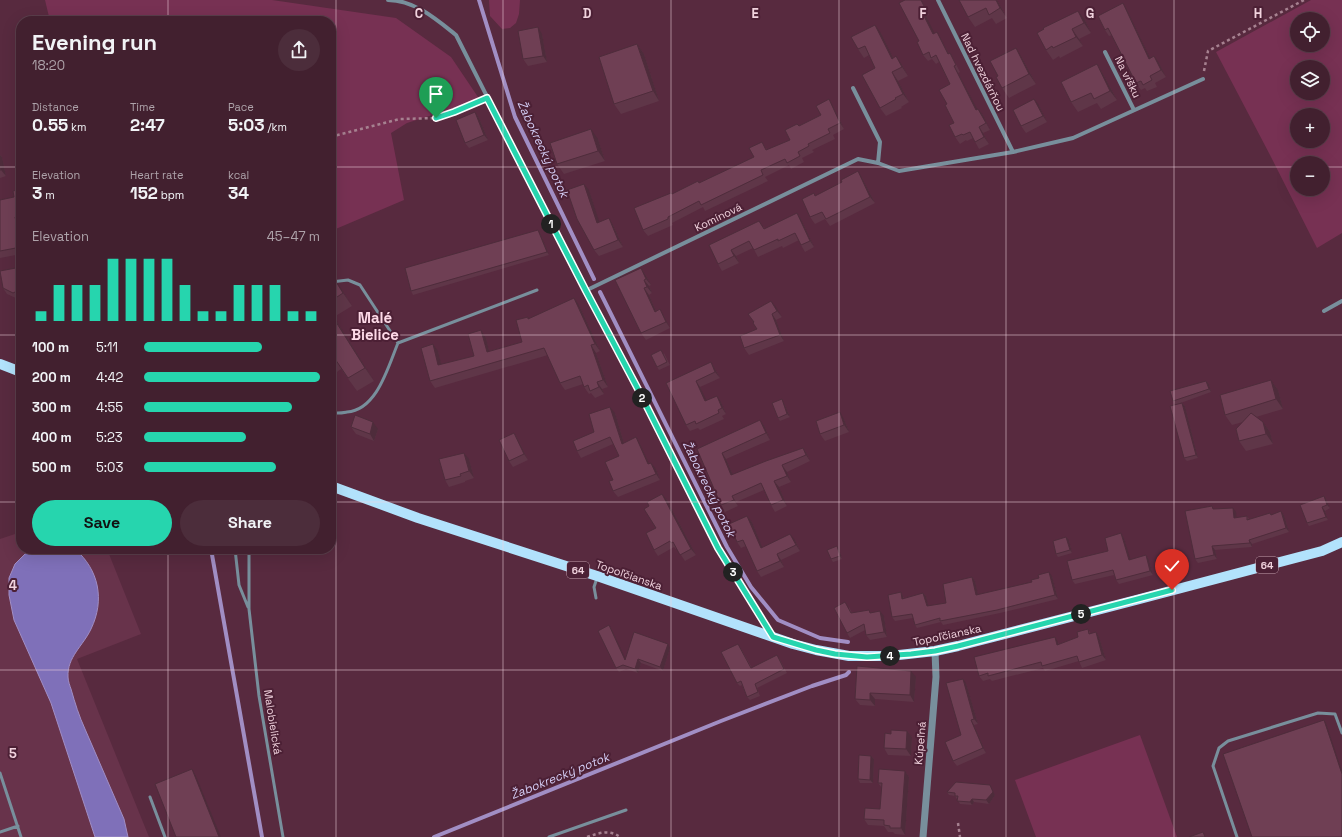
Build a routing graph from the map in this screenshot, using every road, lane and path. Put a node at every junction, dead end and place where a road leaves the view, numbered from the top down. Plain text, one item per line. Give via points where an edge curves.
1 (388, 0) edge
2 (938, 0) edge
3 (1304, 0) edge
4 (1106, 52) dead end
5 (1203, 79) joint
6 (853, 88) dead end
7 (487, 98) junction
8 (1134, 110) junction
9 (336, 135) edge
10 (1013, 152) junction
11 (878, 163) junction
12 (336, 281) edge
13 (538, 290) dead end
14 (586, 291) junction
15 (1342, 302) edge
16 (1324, 311) dead end
17 (398, 343) junction
18 (0, 364) edge
19 (16, 370) edge
20 (336, 413) edge
21 (336, 488) edge
22 (1342, 542) edge
23 (236, 554) edge
24 (249, 554) edge
25 (597, 576) junction
26 (596, 598) dead end
27 (249, 609) junction
28 (773, 637) junction
29 (935, 651) junction
30 (1342, 733) edge
31 (0, 773) edge
32 (150, 797) dead end
33 (626, 810) dead end
34 (958, 823) dead end
35 (18, 826) junction
36 (0, 832) edge
37 (21, 837) edge
38 (165, 837) edge
39 (283, 837) edge
40 (549, 837) edge
41 (587, 837) edge
42 (620, 837) edge
43 (923, 837) edge
44 (960, 837) edge
45 (1236, 837) edge

1 - 7 street via 397,0 428,13 456,35
2 - 10 street, Nad hvezdárňou
3 - 5 path via 1208,51
4 - 8 street, Na vŕšku
5 - 8 street
6 - 11 street via 880,142
7 - 9 path via 436,118 400,119
7 - 14 street
8 - 10 street via 1073,138
10 - 11 street via 899,171
11 - 14 street, Komínová via 858,159
12 - 17 lane via 348,280 360,285
13 - 17 lane
14 - 28 street via 718,548
15 - 16 street
17 - 20 lane via 377,392 366,406 354,412
18 - 19 main road
21 - 25 main road, Topoľčianska / 64 via 418,518
22 - 29 main road, Topoľčianska / 64 via 1322,551
23 - 27 lane, Malobielická via 239,585
24 - 27 lane, Malobielická
25 - 26 lane via 594,587
25 - 28 main road, Topoľčianska / 64
27 - 39 lane, Malobielická via 259,696
28 - 29 main road, Topoľčianska / 64 via 816,650 849,656 890,656
29 - 43 street, Kúpeľná via 936,676
30 - 45 lane via 1335,714 1318,712 1228,741 1219,748 1213,766
31 - 35 lane
32 - 38 lane
33 - 40 lane
34 - 44 path
35 - 36 lane
35 - 37 lane
41 - 42 path via 601,832 610,832

